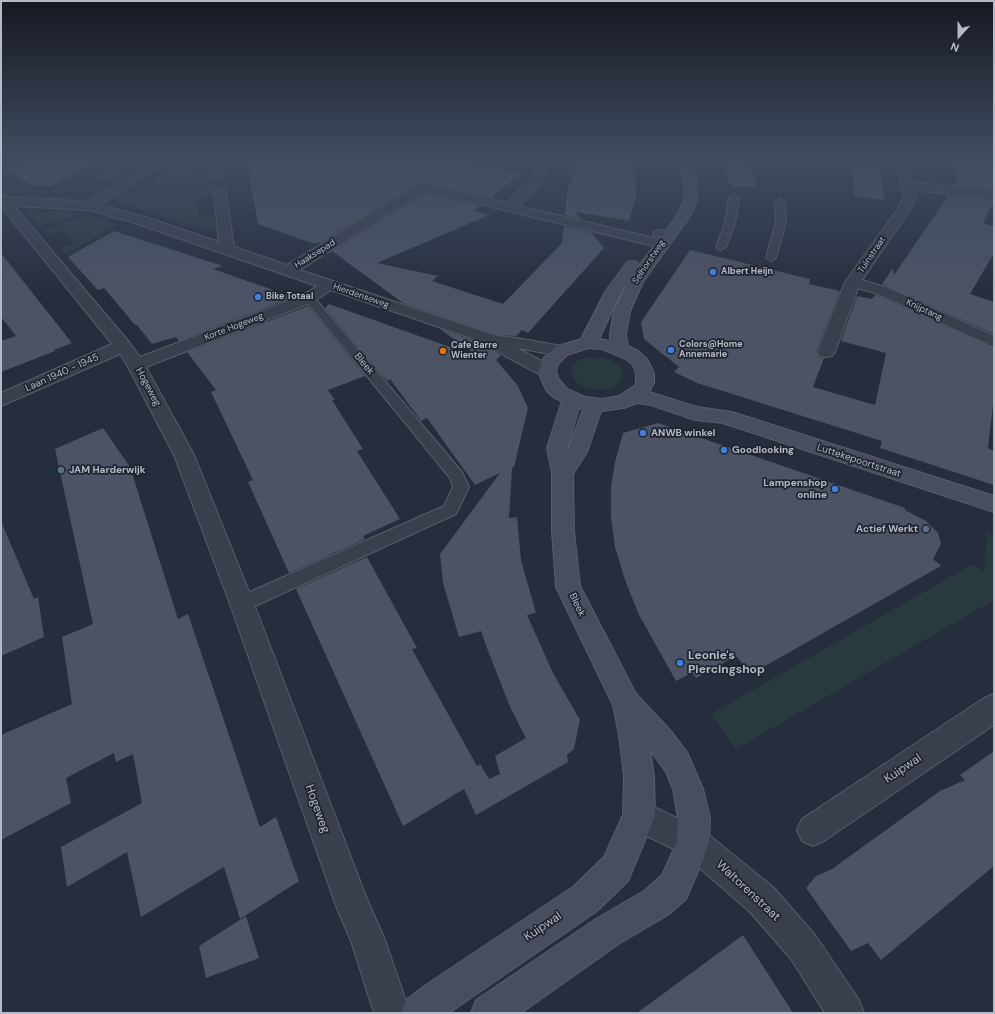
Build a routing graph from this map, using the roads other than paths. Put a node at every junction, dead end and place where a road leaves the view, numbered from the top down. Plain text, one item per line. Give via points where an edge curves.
1 (7, 206) edge
2 (91, 206) edge
3 (222, 206) edge
4 (392, 206) edge
5 (507, 206) edge
6 (673, 206) edge
7 (688, 206) edge
8 (733, 206) edge
9 (780, 206) edge
10 (905, 206) edge
11 (510, 207) joint
12 (660, 238) junction
13 (721, 247) dead end
14 (227, 249) junction
15 (771, 258) dead end
16 (289, 270) junction
17 (853, 282) junction
18 (329, 285) junction
19 (309, 298) junction
20 (495, 341) junction
21 (994, 342) edge
22 (588, 343) junction
23 (123, 346) junction
24 (620, 348) junction
25 (560, 351) junction
26 (826, 352) dead end
27 (136, 365) junction
28 (547, 371) junction
29 (640, 389) junction
30 (572, 399) junction
31 (1, 400) edge
32 (594, 405) junction
33 (562, 473) junction
34 (994, 504) edge
35 (242, 604) junction
36 (626, 703) junction
37 (994, 708) edge
38 (639, 816) junction
39 (813, 830) dead end
40 (693, 842) junction
41 (392, 1013) edge
42 (419, 1013) edge
43 (489, 1013) edge
44 (846, 1013) edge

1 - 23 street, Hogeweg
2 - 14 street, Hierdenseweg
3 - 14 street
4 - 16 street, Haaksepad
5 - 11 street, Haaksepad
6 - 12 street, Selhorstweg
7 - 12 street, Selhorstweg
8 - 13 lane via 730,223
9 - 15 lane via 781,222
10 - 17 street, Tuinstraat
11 - 12 street
12 - 22 street, Selhorstweg via 614,292
12 - 24 street, Selhorstweg via 634,282 622,311 618,334
14 - 16 street, Hierdenseweg
16 - 18 street, Hierdenseweg
17 - 21 street, Knijptang via 883,291
17 - 26 street, Tuinstraat
18 - 19 street, Korte Hogeweg
18 - 20 street, Hierdenseweg
19 - 27 street, Korte Hogeweg
19 - 35 lane, Bleek via 457,476 461,487 450,510
20 - 25 street, Hierdenseweg
20 - 28 street, Hierdenseweg
22 - 24 street
22 - 25 street
23 - 27 street, Hogeweg
23 - 31 street, Laan 1940 - 1945
24 - 29 street via 641,363 645,373
25 - 28 street via 549,363
27 - 35 street, Hogeweg via 184,455
28 - 30 street via 553,386
29 - 32 street via 624,402
29 - 34 street, Luttekepoortstraat via 653,399 695,413 725,417
30 - 32 street
30 - 33 street, Bleek via 557,448
32 - 33 street via 577,452
33 - 36 street, Bleek via 563,531 568,587
35 - 41 street, Hogeweg via 353,906 368,940
36 - 38 street, Bleek via 639,776
36 - 40 street, Bleek via 677,762 688,789 694,818
37 - 39 street, Kuipwal
38 - 40 street, Waltorenstraat
38 - 42 street, Kuipwal via 616,869 585,899
40 - 43 street via 674,887 656,903 608,931
40 - 44 street, Waltorenstraat via 761,900 803,947

